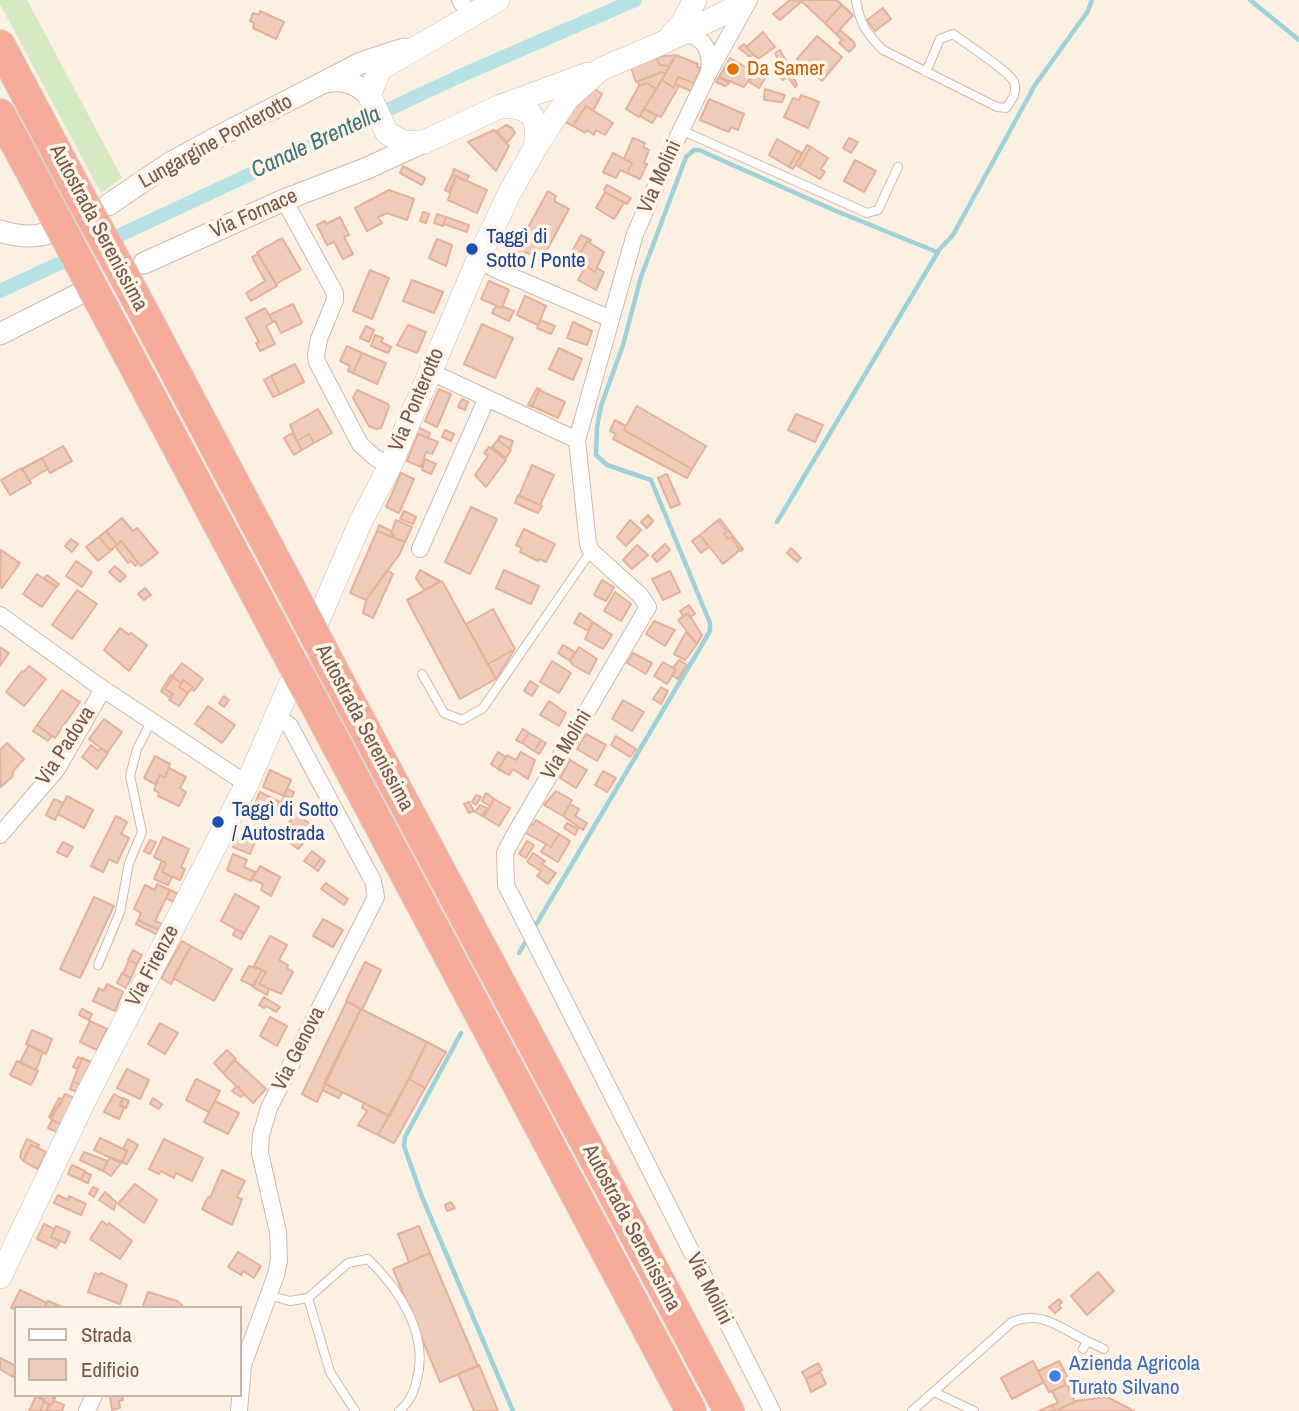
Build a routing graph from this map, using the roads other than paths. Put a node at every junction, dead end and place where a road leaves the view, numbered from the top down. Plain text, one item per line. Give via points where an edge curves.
1 (498, 0) edge
2 (695, 0) edge
3 (743, 0) edge
4 (749, 0) edge
5 (856, 0) edge
6 (465, 8) edge
7 (669, 40) junction
8 (420, 44) junction
9 (0, 45) edge
10 (601, 69) junction
11 (709, 72) junction
12 (926, 72) junction
13 (326, 82) junction
14 (370, 97) junction
15 (501, 106) junction
16 (0, 114) edge
17 (681, 130) junction
18 (386, 131) junction
19 (424, 142) junction
20 (536, 148) junction
21 (898, 167) dead end
22 (365, 169) junction
23 (284, 200) junction
24 (94, 201) junction
25 (41, 229) junction
26 (0, 231) edge
27 (478, 260) junction
28 (144, 263) dead end
29 (87, 296) junction
30 (611, 319) junction
31 (0, 334) edge
32 (429, 371) junction
33 (487, 398) junction
34 (577, 440) junction
35 (390, 466) junction
36 (420, 549) dead end
37 (591, 551) junction
38 (0, 615) edge
39 (304, 654) joint
40 (422, 674) dead end
41 (103, 689) junction
42 (277, 716) junction
43 (151, 722) junction
44 (247, 784) junction
45 (0, 835) edge
46 (98, 965) dead end
47 (0, 1278) edge
48 (268, 1295) junction
49 (307, 1298) junction
50 (1104, 1349) dead end
51 (242, 1376) edge
52 (934, 1392) junction
53 (355, 1411) edge
54 (399, 1411) edge
55 (691, 1411) edge
56 (729, 1411) edge
57 (772, 1411) edge
58 (912, 1411) edge
59 (974, 1411) edge

1 - 6 main road, Lungargine Ponterotto
2 - 7 main road, Via Ponterotto
3 - 7 main road, Via Ponterotto
4 - 11 street, Via Molini
5 - 12 lane via 860,23 870,37 883,50
6 - 8 main road, Lungargine Ponterotto
7 - 10 main road, Via Ponterotto
7 - 11 street via 692,35 706,45
8 - 13 street, Lungargine Ponterotto via 361,63
8 - 14 main road, Lungargine Ponterotto via 380,69
9 - 24 highway, Autostrada Serenissima
10 - 15 main road, Via Fornace
10 - 20 main road, Via Ponterotto via 567,99
11 - 17 street, Via Molini
12 - 12 lane via 998,107 1006,108 1016,91 1004,71 953,34 940,39
13 - 14 street via 340,79
13 - 24 street, Lungargine Ponterotto
14 - 18 main road
15 - 19 main road, Via Fornace
15 - 20 main road via 521,107 532,115 537,127
16 - 25 highway, Autostrada Serenissima
17 - 21 lane via 867,213 878,210
17 - 30 street, Via Molini via 635,234
18 - 19 main road via 403,142
18 - 22 street via 383,148
19 - 22 street, Via Fornace
20 - 27 main road, Via Ponterotto
22 - 23 street, Via Fornace
23 - 28 street, Via Fornace
23 - 35 street via 335,293 317,347 317,362 360,444
24 - 56 highway, Autostrada Serenissima, bridge via 136,298
25 - 26 street
25 - 29 highway, Autostrada Serenissima, bridge
27 - 30 street
27 - 32 main road, Via Ponterotto
29 - 31 street
29 - 55 highway, Autostrada Serenissima, bridge via 317,708
30 - 34 street, Via Molini
32 - 33 street
32 - 35 main road, Via Ponterotto
33 - 34 street
33 - 36 street
34 - 37 street, Via Molini
35 - 39 main road, Via Ponterotto
37 - 40 lane via 483,708 462,720 444,713
37 - 57 street, Via Molini via 648,607 505,853 506,886
38 - 41 street, Via Padova
39 - 42 main road, Via Firenze
41 - 43 street, Via Padova
41 - 45 street, Via Padova via 57,769
42 - 44 main road, Via Firenze
42 - 48 street, Via Genova via 290,726 373,881 376,897 269,1108 261,1135 260,1153 278,1232 279,1260
43 - 44 street, Via Padova
43 - 46 lane via 130,776 142,832 129,863 120,912
44 - 47 main road, Via Firenze via 94,1081
48 - 49 lane via 289,1301
48 - 51 street, Via Genova
49 - 53 lane via 330,1372
49 - 54 lane via 348,1263 368,1259 384,1275 401,1299 419,1341 422,1363 414,1394
50 - 52 lane via 1085,1345 1052,1322 1026,1316 1012,1322
52 - 58 lane
52 - 59 lane

